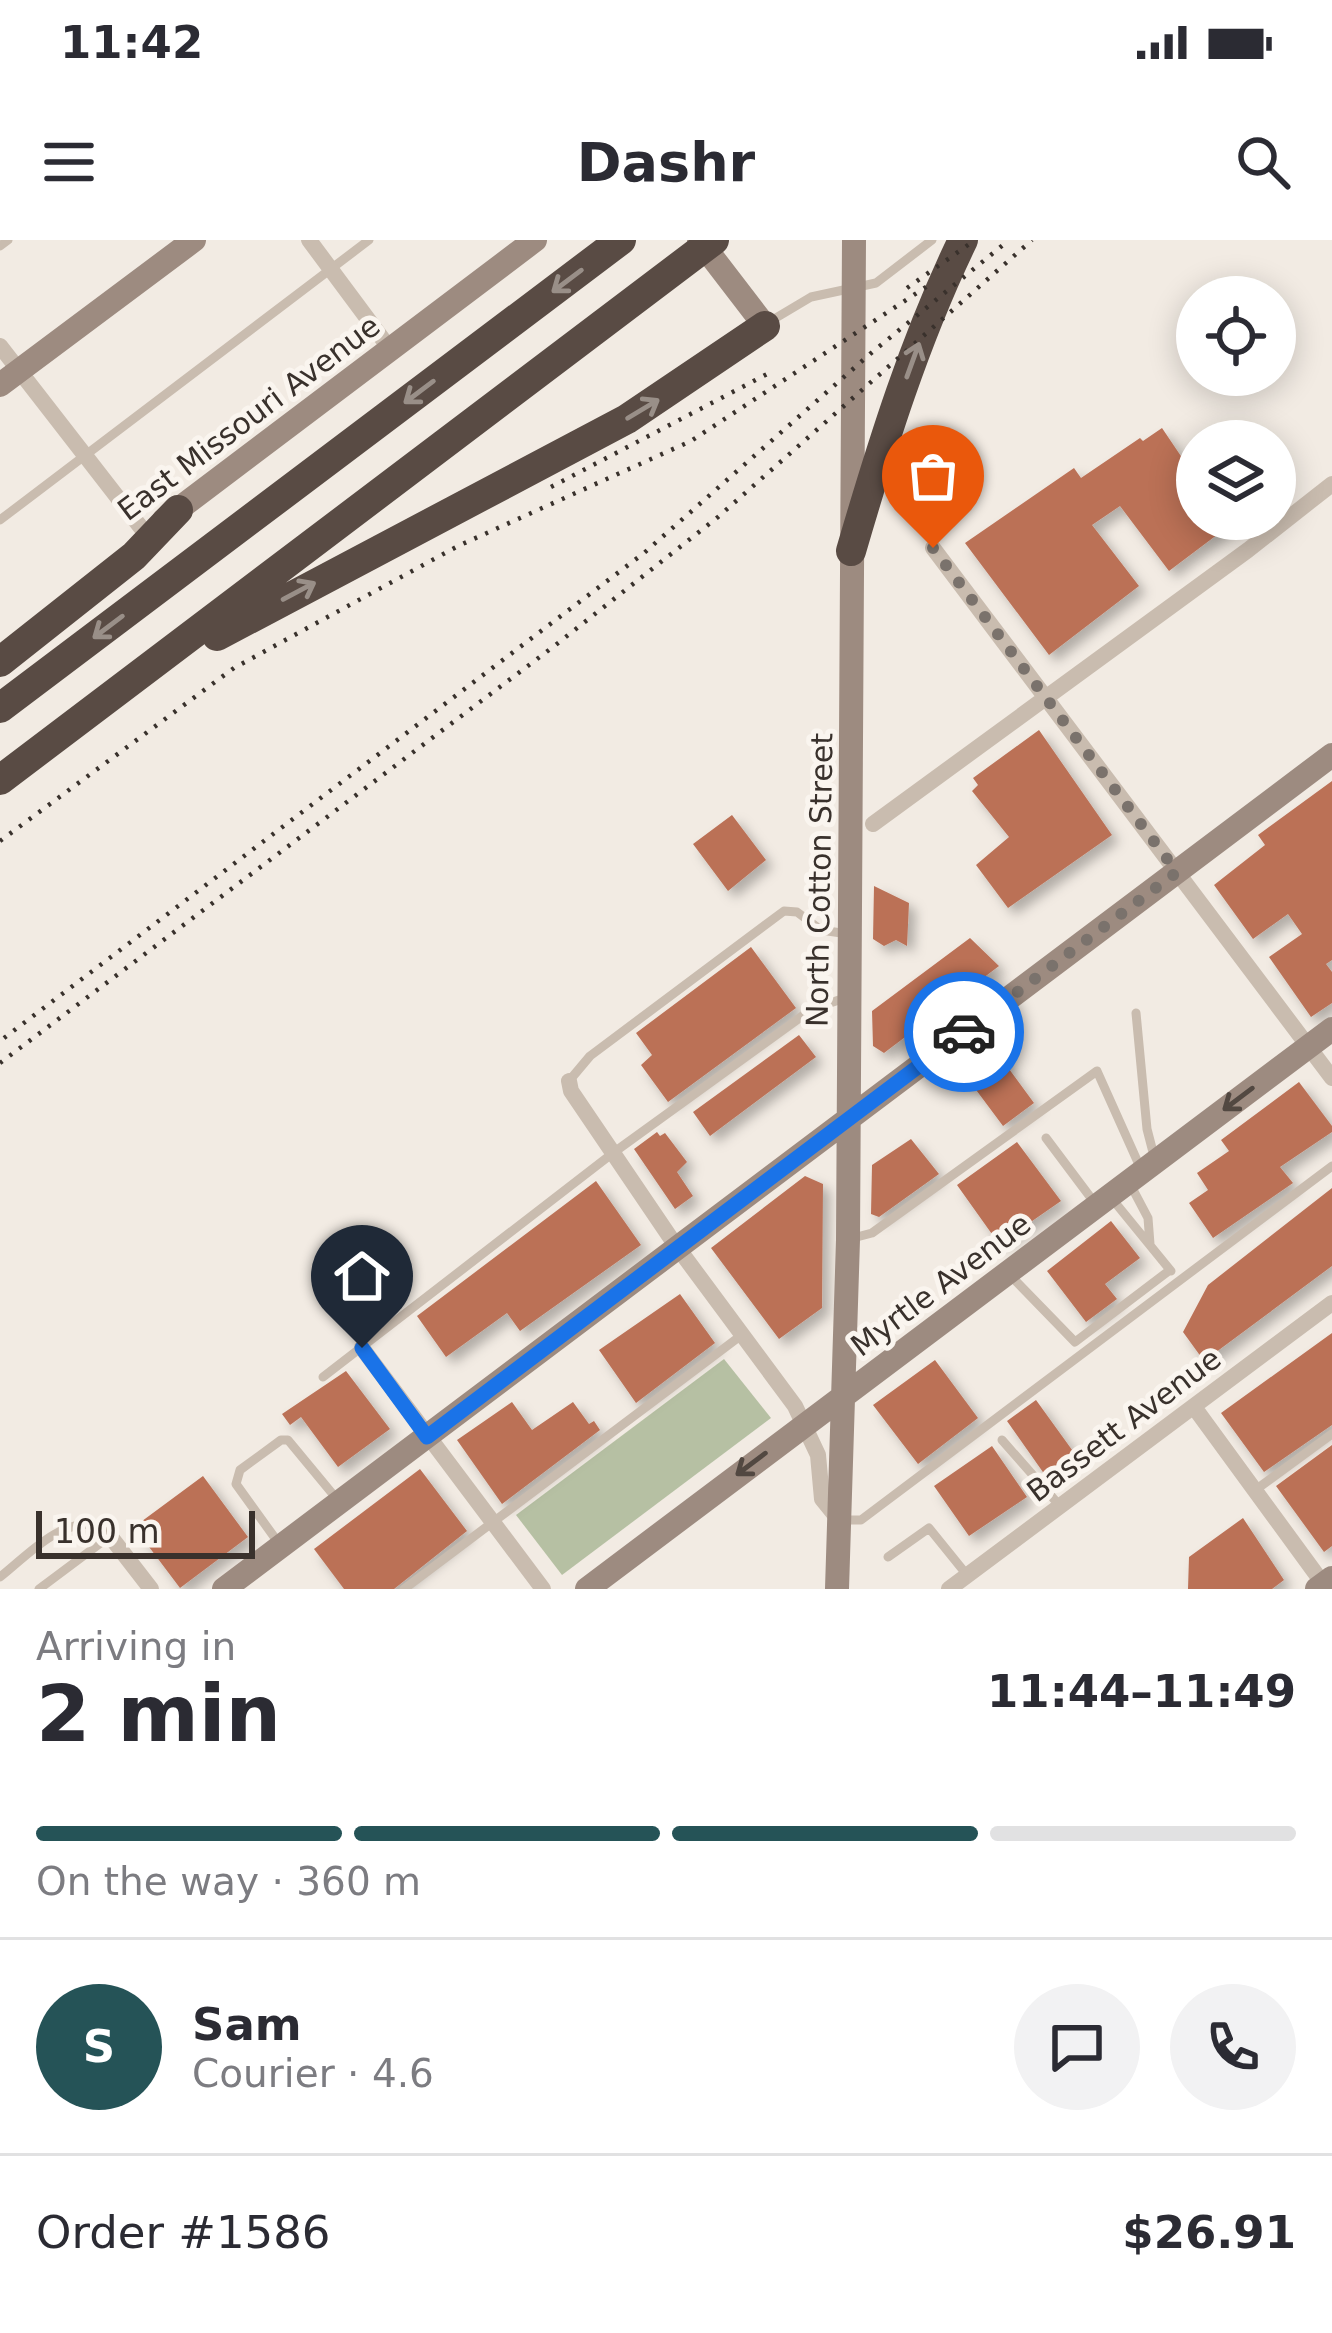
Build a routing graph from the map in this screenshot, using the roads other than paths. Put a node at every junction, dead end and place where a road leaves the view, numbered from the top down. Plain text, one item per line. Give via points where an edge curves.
1 (8, 240) edge
2 (194, 240) edge
3 (309, 240) edge
4 (369, 240) edge
5 (536, 240) edge
6 (621, 240) edge
7 (699, 240) edge
8 (713, 240) edge
9 (854, 240) edge
10 (932, 240) edge
11 (963, 240) edge
12 (0, 246) edge
13 (332, 269) junction
14 (765, 326) junction
15 (0, 346) edge
16 (390, 349) junction
17 (10, 378) edge
18 (83, 458) junction
19 (1332, 484) edge
20 (178, 510) junction
21 (0, 520) edge
22 (146, 534) junction
23 (933, 548) dead end
24 (851, 550) junction
25 (0, 644) edge
26 (0, 662) edge
27 (123, 688) junction
28 (1047, 698) junction
29 (0, 708) edge
30 (1332, 755) edge
31 (0, 780) edge
32 (873, 824) dead end
33 (1177, 872) junction
34 (848, 934) junction
35 (848, 997) junction
36 (1136, 1013) dead end
37 (1332, 1029) edge
38 (1308, 1047) junction
39 (1332, 1078) edge
40 (569, 1081) joint
41 (849, 1119) junction
42 (1046, 1138) dead end
43 (613, 1153) junction
44 (1332, 1166) edge
45 (1127, 1183) junction
46 (848, 1240) junction
47 (1150, 1246) junction
48 (678, 1248) junction
49 (1170, 1270) junction
50 (1008, 1273) junction
51 (1179, 1281) junction
52 (1332, 1303) edge
53 (743, 1334) junction
54 (362, 1348) junction
55 (323, 1377) dead end
56 (845, 1394) junction
57 (1194, 1407) junction
58 (806, 1423) junction
59 (1332, 1434) edge
60 (427, 1437) junction
61 (1002, 1440) dead end
62 (1254, 1490) junction
63 (339, 1503) junction
64 (1060, 1507) junction
65 (838, 1520) junction
66 (493, 1522) junction
67 (110, 1536) junction
68 (281, 1546) junction
69 (888, 1557) dead end
70 (968, 1575) junction
71 (0, 1577) edge
72 (1325, 1585) edge
73 (39, 1589) edge
74 (151, 1589) edge
75 (224, 1589) edge
76 (404, 1589) edge
77 (543, 1589) edge
78 (587, 1589) edge
79 (837, 1589) edge
80 (949, 1589) edge

1 - 12 lane
2 - 17 main road
3 - 13 street
4 - 13 lane
5 - 16 main road, East Missouri Avenue
6 -> 29 highway
7 - 14 main road
8 - 27 highway
9 - 24 main road, North Cotton Street
10 - 14 lane via 876,283 812,297
24 -> 11 highway via 936,296
13 - 16 street
13 - 18 lane
27 -> 14 highway via 627,419
15 - 17 street
16 - 20 main road, East Missouri Avenue
17 - 18 street
18 - 21 lane
18 - 22 street
19 - 28 street
20 - 22 main road, East Missouri Avenue
20 - 26 highway via 134,556
22 - 25 main road, East Missouri Avenue
23 - 28 street
24 - 34 main road, North Cotton Street
27 - 31 highway
28 - 32 street
28 - 33 street
30 - 33 main road
33 - 38 street
33 - 41 main road
34 - 35 main road, North Cotton Street
34 - 40 lane via 784,911 590,1056
35 - 41 main road, North Cotton Street
35 - 43 lane via 812,1009
36 - 45 lane via 1148,1129
37 - 38 main road, Myrtle Avenue
38 - 39 street
38 -> 45 main road, Myrtle Avenue
40 - 43 street
41 - 46 main road, North Cotton Street
41 - 48 main road
42 - 45 lane
43 - 48 street
43 - 54 lane
44 - 51 lane
45 - 46 lane via 1097,1071 872,1233
45 - 47 lane
45 - 47 lane via 1148,1218
45 - 50 main road, Myrtle Avenue
46 - 56 main road, North Cotton Street
47 - 49 lane
48 - 53 street
48 - 60 main road
49 - 50 lane via 1075,1342
49 - 51 lane
50 - 56 main road, Myrtle Avenue
51 - 65 lane via 861,1520
52 - 57 street, Bassett Avenue
53 - 58 street
53 - 66 lane
54 - 55 lane
54 - 60 street
56 - 58 main road, Myrtle Avenue
56 - 65 main road, North Cotton Street
57 - 62 street
57 - 64 street, Bassett Avenue
58 - 65 street, North Cotton Street via 822,1499
58 -> 78 main road, Myrtle Avenue
59 - 62 lane
60 - 63 main road
60 - 66 street
61 - 64 lane
62 - 72 street
63 - 68 main road
63 - 68 lane via 294,1443 281,1440 254,1460 236,1484
64 - 70 street, Bassett Avenue
65 - 79 main road, North Cotton Street
66 - 76 lane
66 - 77 street
67 - 71 lane via 97,1526 74,1526
67 - 73 lane
67 - 74 street
68 - 75 main road
69 - 70 lane via 929,1528
70 - 80 street, Bassett Avenue

